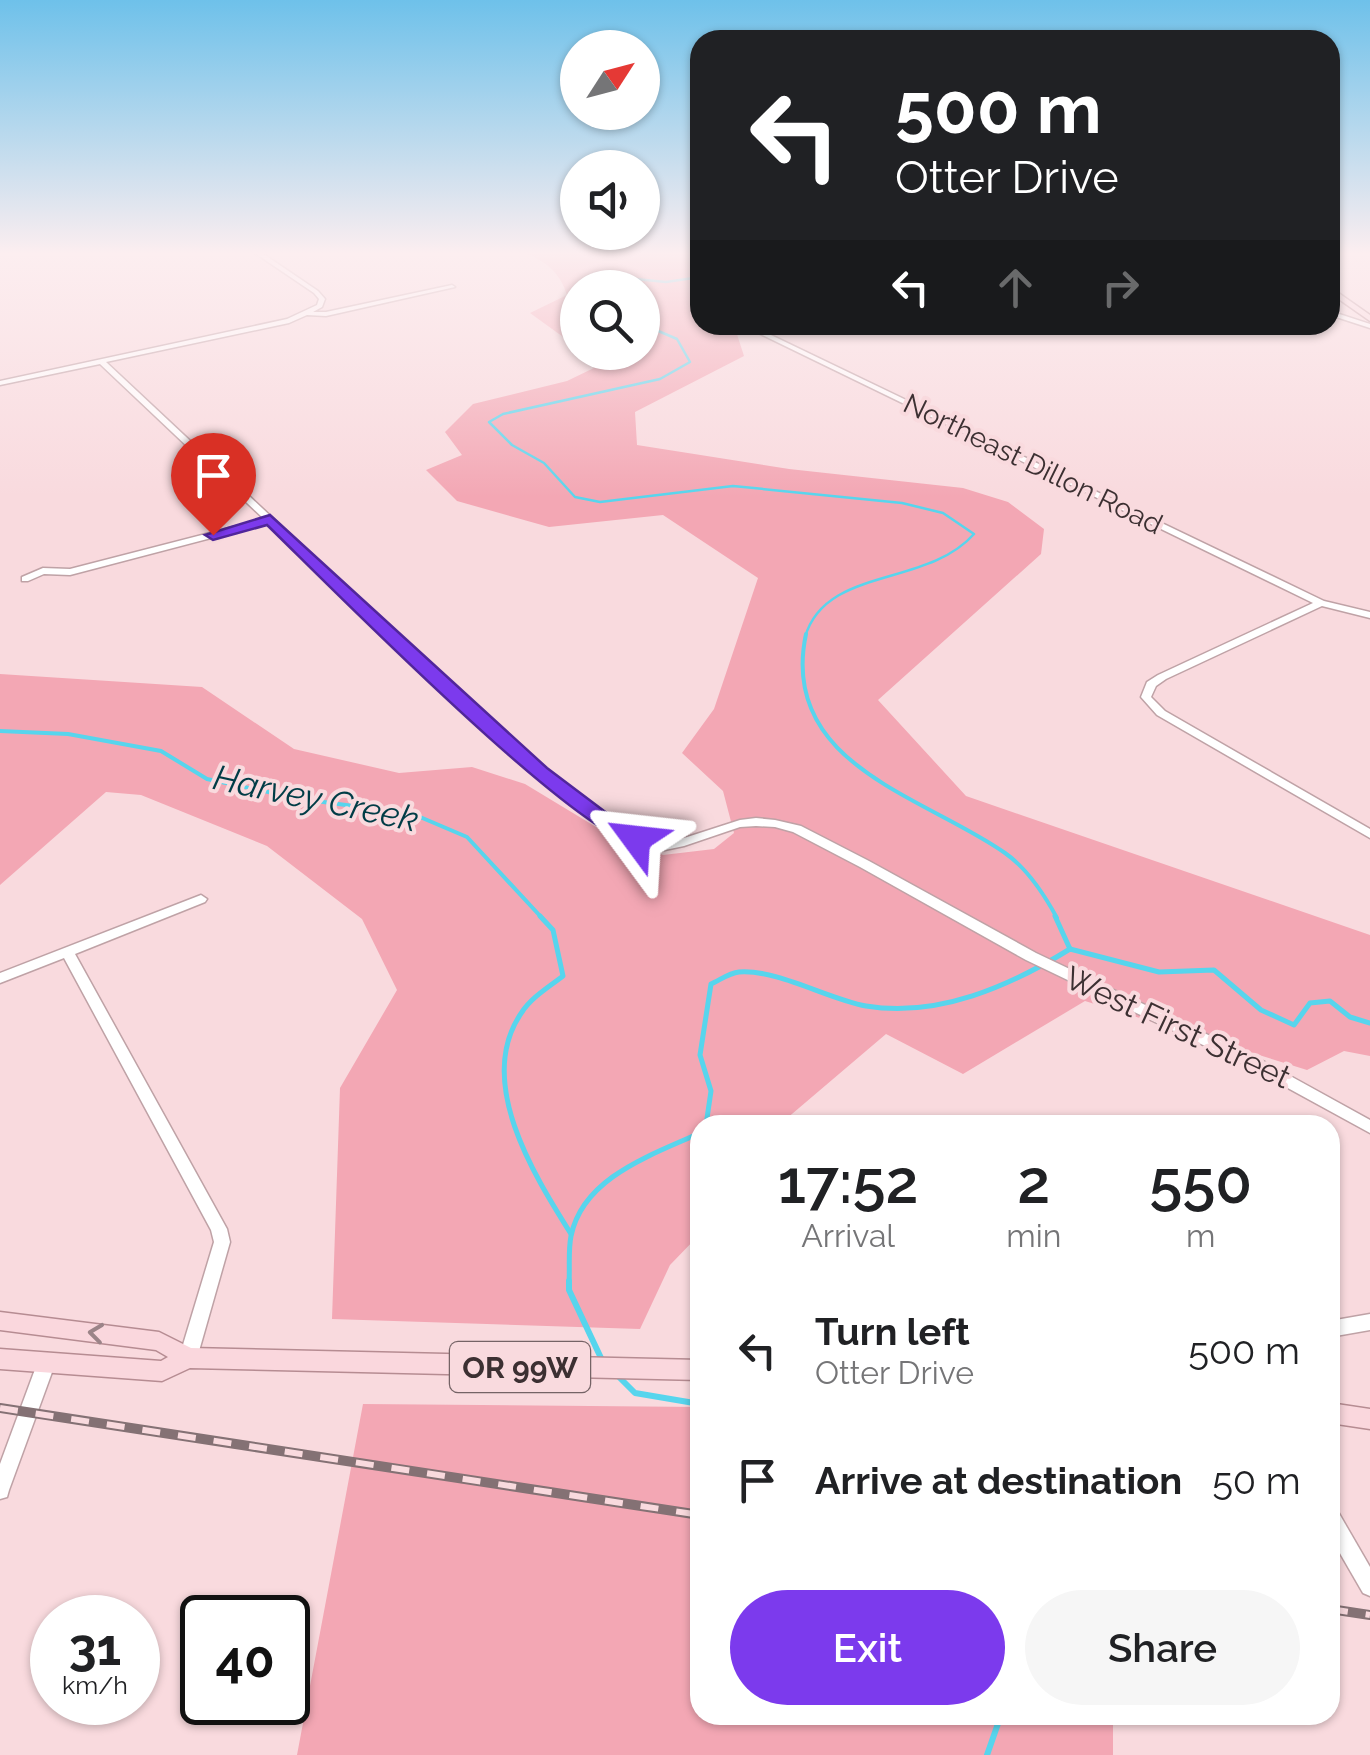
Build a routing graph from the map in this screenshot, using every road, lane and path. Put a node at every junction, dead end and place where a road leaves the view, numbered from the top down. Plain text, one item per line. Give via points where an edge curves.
1 (228, 333) edge
2 (766, 335) edge
3 (101, 362) junction
4 (0, 382) edge
5 (270, 520) junction
6 (25, 580) dead end
7 (1321, 602) junction
8 (1370, 615) edge
9 (1370, 834) edge
10 (202, 899) dead end
11 (67, 952) junction
12 (0, 978) edge
13 (1370, 1127) edge
14 (0, 1322) edge
15 (1370, 1322) edge
16 (1340, 1327) edge
17 (188, 1358) junction
18 (0, 1359) edge
19 (46, 1364) junction
20 (690, 1370) edge
21 (1340, 1415) edge
22 (1370, 1420) edge
23 (0, 1490) edge
24 (1340, 1534) edge
25 (1370, 1586) edge

1 - 3 street
2 - 7 street, Northeast Dillon Road
3 - 4 street
3 - 5 street, West First Street
5 - 6 street via 70,572 43,570
5 - 13 street, West First Street via 539,772 604,822 660,847 726,824 780,824 1104,993 1237,1052
7 - 8 street, Northeast Dillon Road
7 - 9 street via 1162,677 1146,697 1161,713
10 - 11 street
11 - 12 street
11 - 17 street via 219,1229 222,1242
17 -> 14 main road, OR 99W via 160,1341
15 - 16 street
17 - 19 main road, OR 99W via 162,1370
17 - 20 main road, OR 99W
18 - 19 main road, OR 99W
19 - 23 street
21 - 22 main road
24 - 25 street

